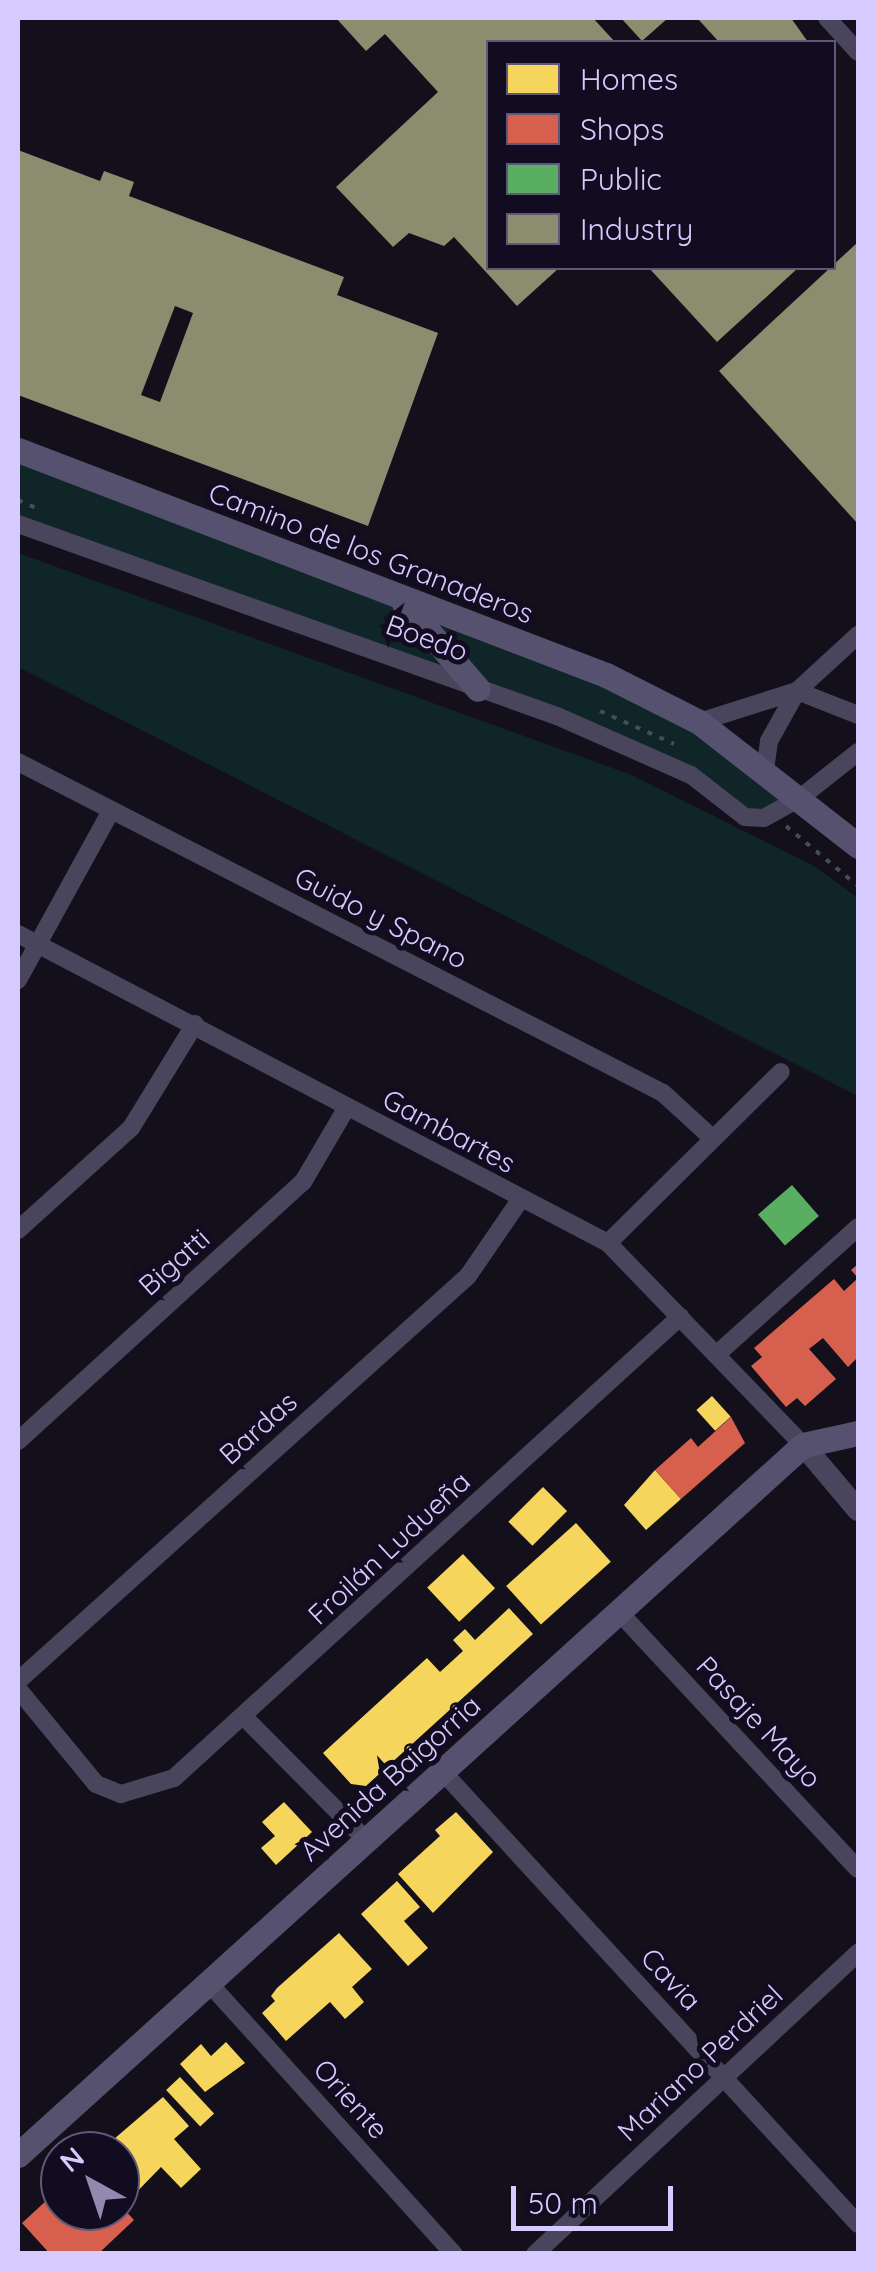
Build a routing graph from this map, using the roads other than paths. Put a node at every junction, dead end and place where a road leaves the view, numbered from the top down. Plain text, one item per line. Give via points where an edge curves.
1 (827, 18) edge
2 (858, 52) edge
3 (18, 450) edge
4 (18, 524) edge
5 (393, 593) junction
6 (858, 635) edge
7 (478, 688) junction
8 (797, 691) junction
9 (858, 714) edge
10 (699, 722) junction
11 (858, 752) edge
12 (18, 762) edge
13 (765, 770) junction
14 (800, 798) junction
15 (111, 811) junction
16 (858, 846) edge
17 (18, 934) edge
18 (40, 946) junction
19 (18, 980) edge
20 (195, 1024) junction
21 (781, 1072) dead end
22 (347, 1107) junction
23 (711, 1137) junction
24 (520, 1200) junction
25 (858, 1228) edge
26 (18, 1230) edge
27 (608, 1243) junction
28 (680, 1318) junction
29 (716, 1354) junction
30 (858, 1433) edge
31 (18, 1441) edge
32 (803, 1445) junction
33 (858, 1510) edge
34 (619, 1612) junction
35 (18, 1682) edge
36 (18, 1689) edge
37 (244, 1718) junction
38 (442, 1771) junction
39 (366, 1840) junction
40 (858, 1869) edge
41 (858, 1953) edge
42 (208, 1982) junction
43 (724, 2078) junction
44 (18, 2155) edge
45 (858, 2224) edge
46 (454, 2254) edge
47 (535, 2254) edge

1 - 2 street
3 - 5 main road, Camino de los Granaderos
4 - 7 street, Boedo
5 - 7 main road
5 - 10 main road, Camino de los Granaderos via 606,675
6 - 8 street
7 - 14 street, Boedo via 691,775 745,817 764,818
8 - 9 street
8 - 10 street
8 - 13 street via 769,741
10 - 13 main road, Camino de los Granaderos
11 - 14 street, Boedo
12 - 15 street, Guido y Spano
13 - 14 main road
14 - 16 main road
15 - 18 street
15 - 23 street, Guido y Spano via 663,1092
17 - 18 street, Gambartes
18 - 19 street
18 - 20 street, Gambartes
20 - 22 street, Gambartes
20 - 26 street via 131,1128
21 - 23 street
22 - 24 street, Gambartes
22 - 31 street, Bigatti via 303,1182
23 - 27 street
24 - 27 street, Gambartes
24 - 35 street, Bardas via 468,1276
25 - 29 street
27 - 28 street, Gambartes
28 - 29 street, Gambartes
28 - 37 street, Froilán Ludueña
29 - 32 street, Gambartes
30 - 32 main road
32 - 33 street
32 - 34 main road, Avenida Baigorria
34 - 38 main road, Avenida Baigorria
34 - 40 street, Pasaje Mayo
36 - 37 street, Froilán Ludueña via 96,1784 121,1794 174,1778
37 - 39 street
38 - 39 main road, Avenida Baigorria
38 - 43 street, Cavia
39 - 42 main road, Avenida Baigorria
41 - 43 street, Mariano Perdriel
42 - 44 main road, Avenida Baigorria
42 - 46 street, Oriente
43 - 45 street, Cavia
43 - 47 street, Mariano Perdriel

